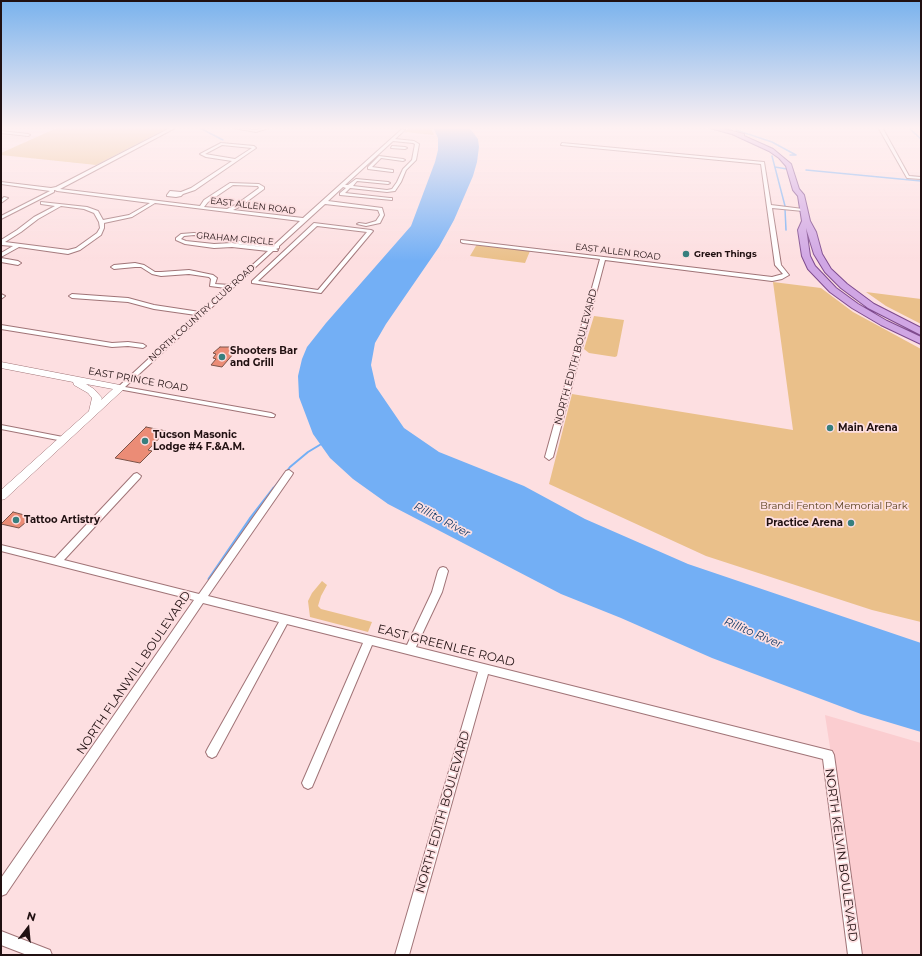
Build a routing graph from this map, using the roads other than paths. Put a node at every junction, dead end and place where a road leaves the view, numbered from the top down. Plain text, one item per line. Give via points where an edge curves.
1 (89, 172) edge
2 (219, 172) edge
3 (357, 172) edge
4 (403, 172) edge
5 (764, 172) edge
6 (791, 172) edge
7 (905, 172) edge
8 (921, 178) edge
9 (1, 183) edge
10 (388, 183) dead end
11 (802, 185) dead end
12 (341, 186) junction
13 (349, 187) junction
14 (55, 189) junction
15 (801, 196) junction
16 (4, 197) edge
17 (390, 199) dead end
18 (1, 202) edge
19 (154, 202) junction
20 (324, 202) junction
21 (43, 203) dead end
22 (60, 205) junction
23 (770, 206) junction
24 (201, 208) junction
25 (804, 210) junction
26 (226, 211) junction
27 (1, 218) edge
28 (305, 219) junction
29 (806, 221) junction
30 (102, 222) junction
31 (463, 241) dead end
32 (1, 242) edge
33 (19, 245) junction
34 (273, 248) junction
35 (287, 250) junction
36 (1, 255) edge
37 (603, 258) junction
38 (1, 260) edge
39 (18, 263) dead end
40 (114, 267) dead end
41 (231, 287) junction
42 (72, 296) dead end
43 (201, 314) junction
44 (901, 322) junction
45 (1, 327) edge
46 (921, 328) edge
47 (921, 332) edge
48 (921, 342) edge
49 (143, 346) dead end
50 (1, 365) edge
51 (68, 378) junction
52 (120, 388) junction
53 (93, 413) junction
54 (271, 415) dead end
55 (1, 427) edge
56 (63, 439) junction
57 (549, 456) dead end
58 (289, 473) dead end
59 (137, 476) dead end
60 (1, 496) edge
61 (1, 548) edge
62 (57, 562) junction
63 (443, 571) dead end
64 (201, 598) junction
65 (285, 619) junction
66 (370, 640) junction
67 (410, 650) junction
68 (484, 669) junction
69 (212, 752) dead end
70 (828, 755) joint
71 (308, 783) dead end
72 (1, 889) edge
73 (1, 938) edge
74 (45, 955) edge
75 (402, 955) edge
76 (855, 955) edge

1 - 14 street
2 - 19 street via 193,189 172,192 170,196
3 - 12 street, NORTH COUNTRY CLUB ROAD
4 - 13 street via 393,190
5 - 23 street
6 - 15 main road via 796,190
7 - 8 street via 908,177
9 - 14 street, EAST ALLEN ROAD
10 - 13 street via 356,180
11 - 15 main road
12 - 13 street
12 - 20 street, NORTH COUNTRY CLUB ROAD
13 - 17 street via 342,194
14 - 19 street, EAST ALLEN ROAD
14 - 27 street
15 - 25 main road
16 - 18 street
19 - 24 street, EAST ALLEN ROAD
19 - 30 street via 130,216
20 - 28 street, NORTH COUNTRY CLUB ROAD
20 - 28 street, EAST ALLEN ROAD via 380,209 382,215 378,222 366,225
21 - 22 street
22 - 30 street via 91,209
22 - 32 street
23 - 25 street
23 - 37 street, EAST ALLEN ROAD via 778,265 786,275 780,278
24 - 26 street, EAST ALLEN ROAD
24 - 26 street via 206,201 232,184 258,185 262,188
25 - 29 main road
26 - 28 street, EAST ALLEN ROAD
28 - 34 street, NORTH COUNTRY CLUB ROAD
29 - 44 main road via 818,254 840,283 859,298
29 - 48 main road via 802,230 806,256 820,278 855,306
30 - 33 street via 99,234 78,249 68,252
31 - 37 street, EAST ALLEN ROAD
32 - 33 street
33 - 36 street
34 - 34 street, GRAHAM CIRCLE via 194,234 183,235 178,239 214,246
34 - 35 street, GRAHAM CIRCLE
34 - 41 street, NORTH COUNTRY CLUB ROAD
35 - 35 street, GRAHAM CIRCLE via 254,282 319,292 371,231 316,224
37 - 57 street, NORTH EDITH BOULEVARD
38 - 39 street
40 - 41 street via 142,266 161,274 189,272 211,276 214,278 212,284
41 - 43 street, NORTH COUNTRY CLUB ROAD
42 - 43 street via 128,300
43 - 52 street, NORTH COUNTRY CLUB ROAD
44 - 46 main road
44 - 47 main road
45 - 49 street via 112,345
50 - 51 main road, EAST PRINCE ROAD
51 - 52 main road, EAST PRINCE ROAD
51 - 53 main road via 91,390 96,398
52 - 53 main road, NORTH COUNTRY CLUB ROAD
52 - 54 street, EAST PRINCE ROAD
53 - 56 main road, NORTH COUNTRY CLUB ROAD
55 - 56 street
56 - 60 main road, NORTH COUNTRY CLUB ROAD
58 - 64 street, NORTH FLANWILL BOULEVARD
59 - 62 street
61 - 62 street, EAST GREENLEE ROAD
62 - 64 street, EAST GREENLEE ROAD
63 - 67 street via 437,592
64 - 65 street, EAST GREENLEE ROAD
64 - 72 street, NORTH FLANWILL BOULEVARD
65 - 66 street, EAST GREENLEE ROAD
65 - 69 street
66 - 67 street, EAST GREENLEE ROAD
66 - 71 street
67 - 68 street, EAST GREENLEE ROAD
68 - 70 street, EAST GREENLEE ROAD
68 - 75 street, NORTH EDITH BOULEVARD
70 - 76 street, NORTH KELVIN BOULEVARD
73 - 74 street

